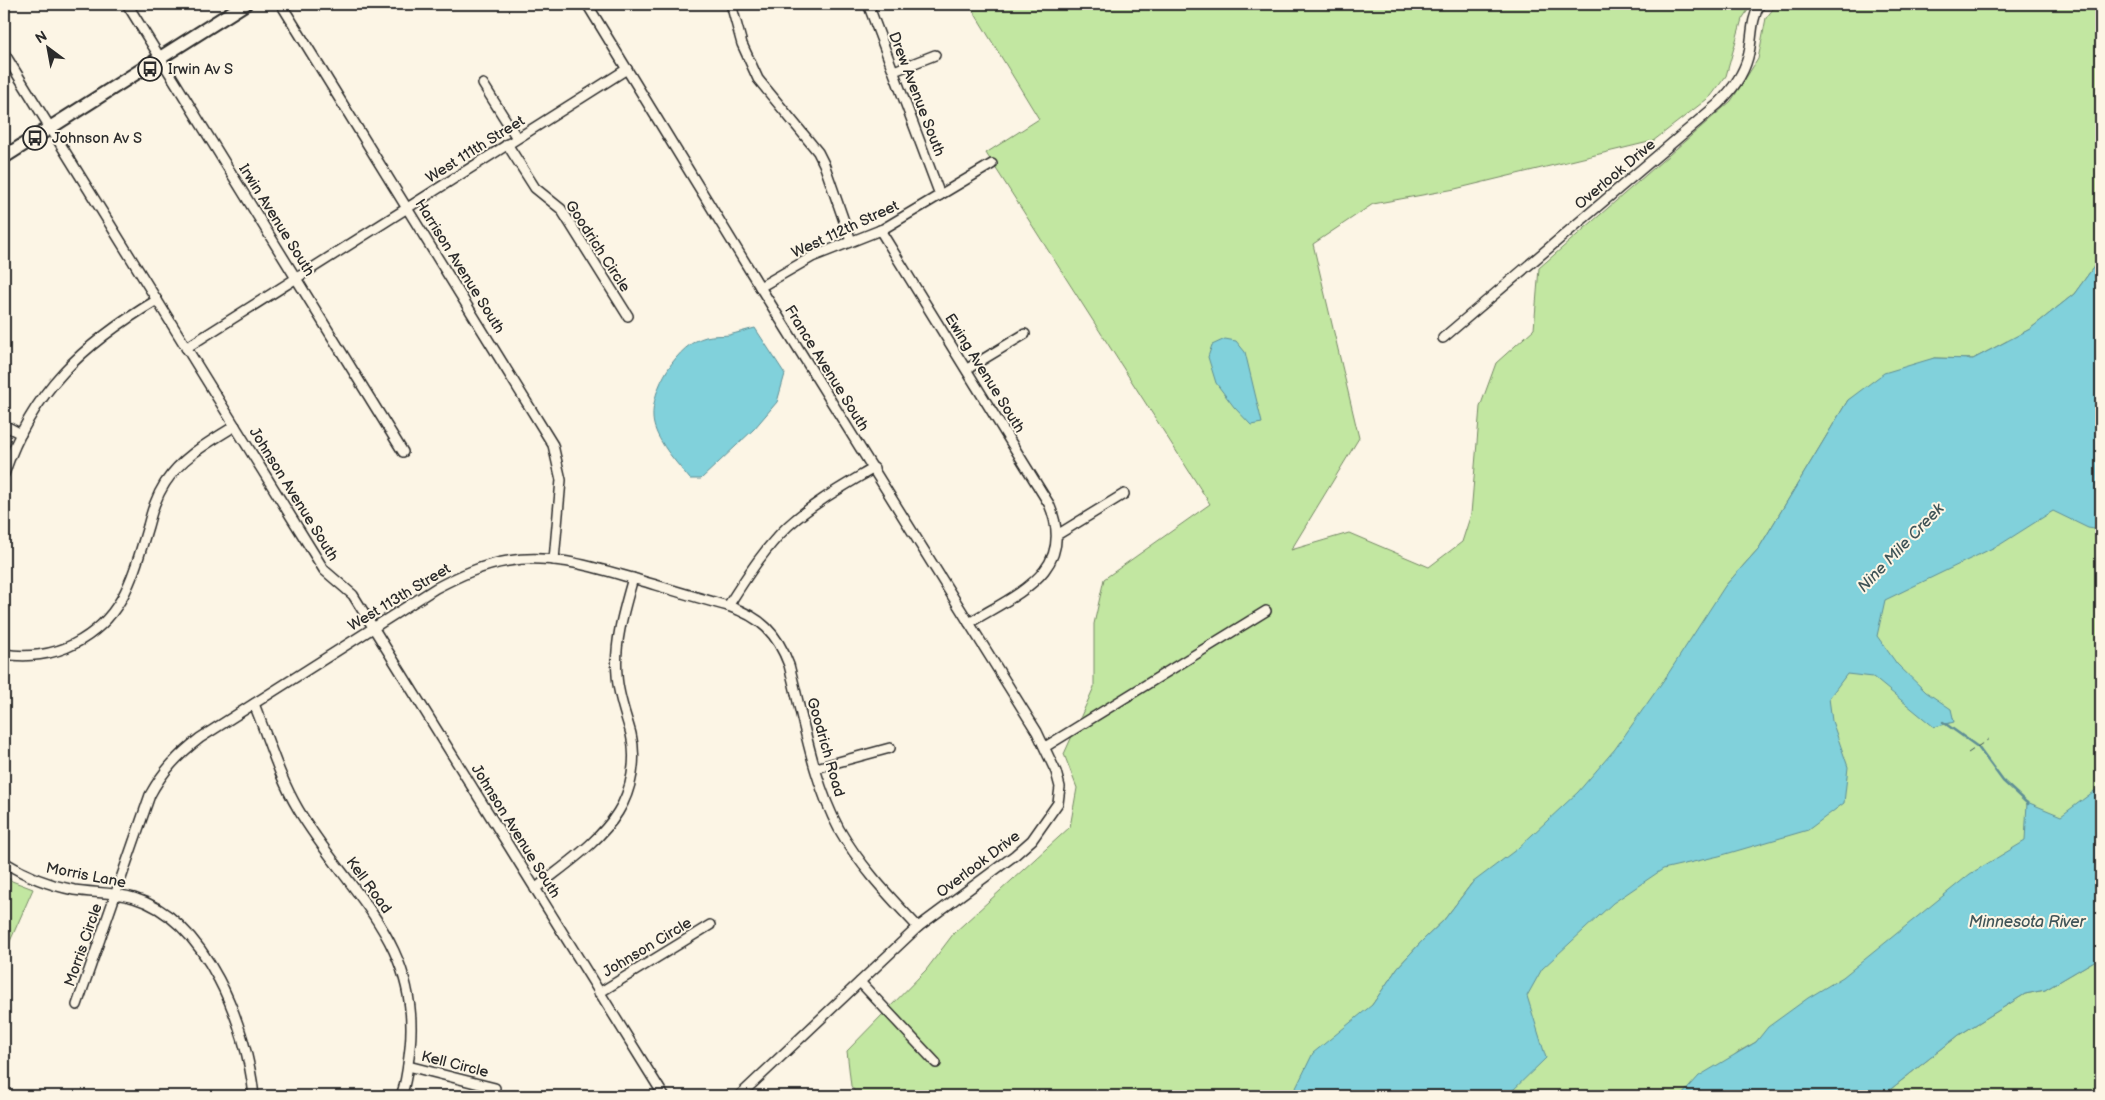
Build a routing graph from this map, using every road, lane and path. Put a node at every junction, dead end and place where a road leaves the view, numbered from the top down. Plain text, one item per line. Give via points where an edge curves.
1 (128, 4) edge
2 (246, 4) edge
3 (281, 4) edge
4 (586, 4) edge
5 (732, 4) edge
6 (868, 4) edge
7 (1760, 4) edge
8 (4, 53) edge
9 (935, 55) dead end
10 (161, 58) junction
11 (627, 69) junction
12 (894, 71) junction
13 (483, 84) dead end
14 (50, 128) junction
15 (517, 138) junction
16 (508, 144) junction
17 (4, 157) edge
18 (992, 164) dead end
19 (940, 195) junction
20 (408, 208) junction
21 (880, 230) junction
22 (851, 241) junction
23 (297, 278) junction
24 (760, 287) junction
25 (157, 300) junction
26 (628, 316) dead end
27 (1024, 334) dead end
28 (1444, 338) dead end
29 (186, 348) junction
30 (967, 369) junction
31 (4, 425) edge
32 (235, 426) junction
33 (21, 434) junction
34 (403, 452) dead end
35 (874, 468) junction
36 (4, 474) edge
37 (1124, 494) dead end
38 (1057, 535) junction
39 (554, 560) junction
40 (633, 578) junction
41 (728, 606) junction
42 (1266, 611) dead end
43 (970, 623) junction
44 (374, 628) junction
45 (4, 654) edge
46 (254, 704) junction
47 (1045, 747) junction
48 (890, 748) dead end
49 (816, 768) junction
50 (4, 862) edge
51 (535, 889) junction
52 (116, 894) junction
53 (710, 925) dead end
54 (918, 927) junction
55 (860, 982) junction
56 (599, 993) junction
57 (77, 1005) dead end
58 (936, 1063) dead end
59 (408, 1066) junction
60 (494, 1088) dead end
61 (254, 1096) edge
62 (401, 1096) edge
63 (664, 1096) edge
64 (739, 1096) edge

1 - 10 street, Irwin Avenue South
2 - 10 street
3 - 20 street, Harrison Avenue South
4 - 11 street, France Avenue South
5 - 22 street via 742,44 758,79 818,152
6 - 12 street, Drew Avenue South
7 - 28 street, Overlook Drive via 1752,25 1748,57 1732,90
8 - 14 street, Johnson Avenue South
9 - 12 street
10 - 14 street
10 - 23 street, Irwin Avenue South
11 - 15 street, West 111th Street
11 - 24 street, France Avenue South
12 - 19 street, Drew Avenue South
13 - 15 street
14 - 17 street
14 - 25 street, Johnson Avenue South
15 - 16 street, West 111th Street
16 - 20 street, West 111th Street
16 - 26 street, Goodrich Circle via 534,188 561,209
18 - 19 street, West 112th Street
19 - 21 street, West 112th Street
20 - 23 street, West 111th Street
20 - 39 street, Harrison Avenue South via 553,446 560,480
21 - 22 street, West 112th Street
21 - 30 street, Ewing Avenue South
22 - 24 street, West 112th Street via 812,257
23 - 29 street, West 111th Street
23 - 34 street, Irwin Avenue South
24 - 35 street, France Avenue South
25 - 29 street, Johnson Avenue South
25 - 33 street via 104,334 80,354 40,401
27 - 30 street
29 - 32 street, Johnson Avenue South
30 - 38 street, Ewing Avenue South via 1049,504
31 - 33 street
32 - 44 street, Johnson Avenue South via 324,570 353,595
32 - 45 street via 191,454 165,483 155,501 126,595 102,625 87,638 51,653 32,656
33 - 36 street
35 - 41 street via 832,493 788,526 752,568
35 - 43 street, France Avenue South
37 - 38 street
38 - 43 street via 1050,564 1041,576 1029,587
39 - 40 street, West 113th Street
39 - 44 street, West 113th Street via 509,561 459,576
40 - 41 street, West 113th Street
40 - 51 street via 616,654 619,690 634,756 628,793 608,826
41 - 49 street, Goodrich Road via 760,622 783,648
42 - 47 street
43 - 47 street, France Avenue South
44 - 46 street, West 113th Street
44 - 51 street, Johnson Avenue South
46 - 52 street, West 113th Street via 185,750 159,778 143,812
46 - 59 street, Kell Road via 297,808 371,910 397,956 410,1007
47 - 54 street, Overlook Drive via 1060,787 1058,803 1048,819 1032,840 1014,855
48 - 49 street
49 - 54 street, Goodrich Road via 839,829 853,851
50 - 52 street, Morris Lane via 49,884
51 - 56 street, Johnson Avenue South
52 - 57 street, Morris Circle
52 - 61 street, Morris Lane via 154,906 183,930 204,956 235,1013 246,1045
53 - 56 street, Johnson Circle
54 - 55 street, Overlook Drive
55 - 58 street
55 - 64 street, Overlook Drive
56 - 63 street, Johnson Avenue South
59 - 60 street, Kell Circle
59 - 62 street, Kell Road

